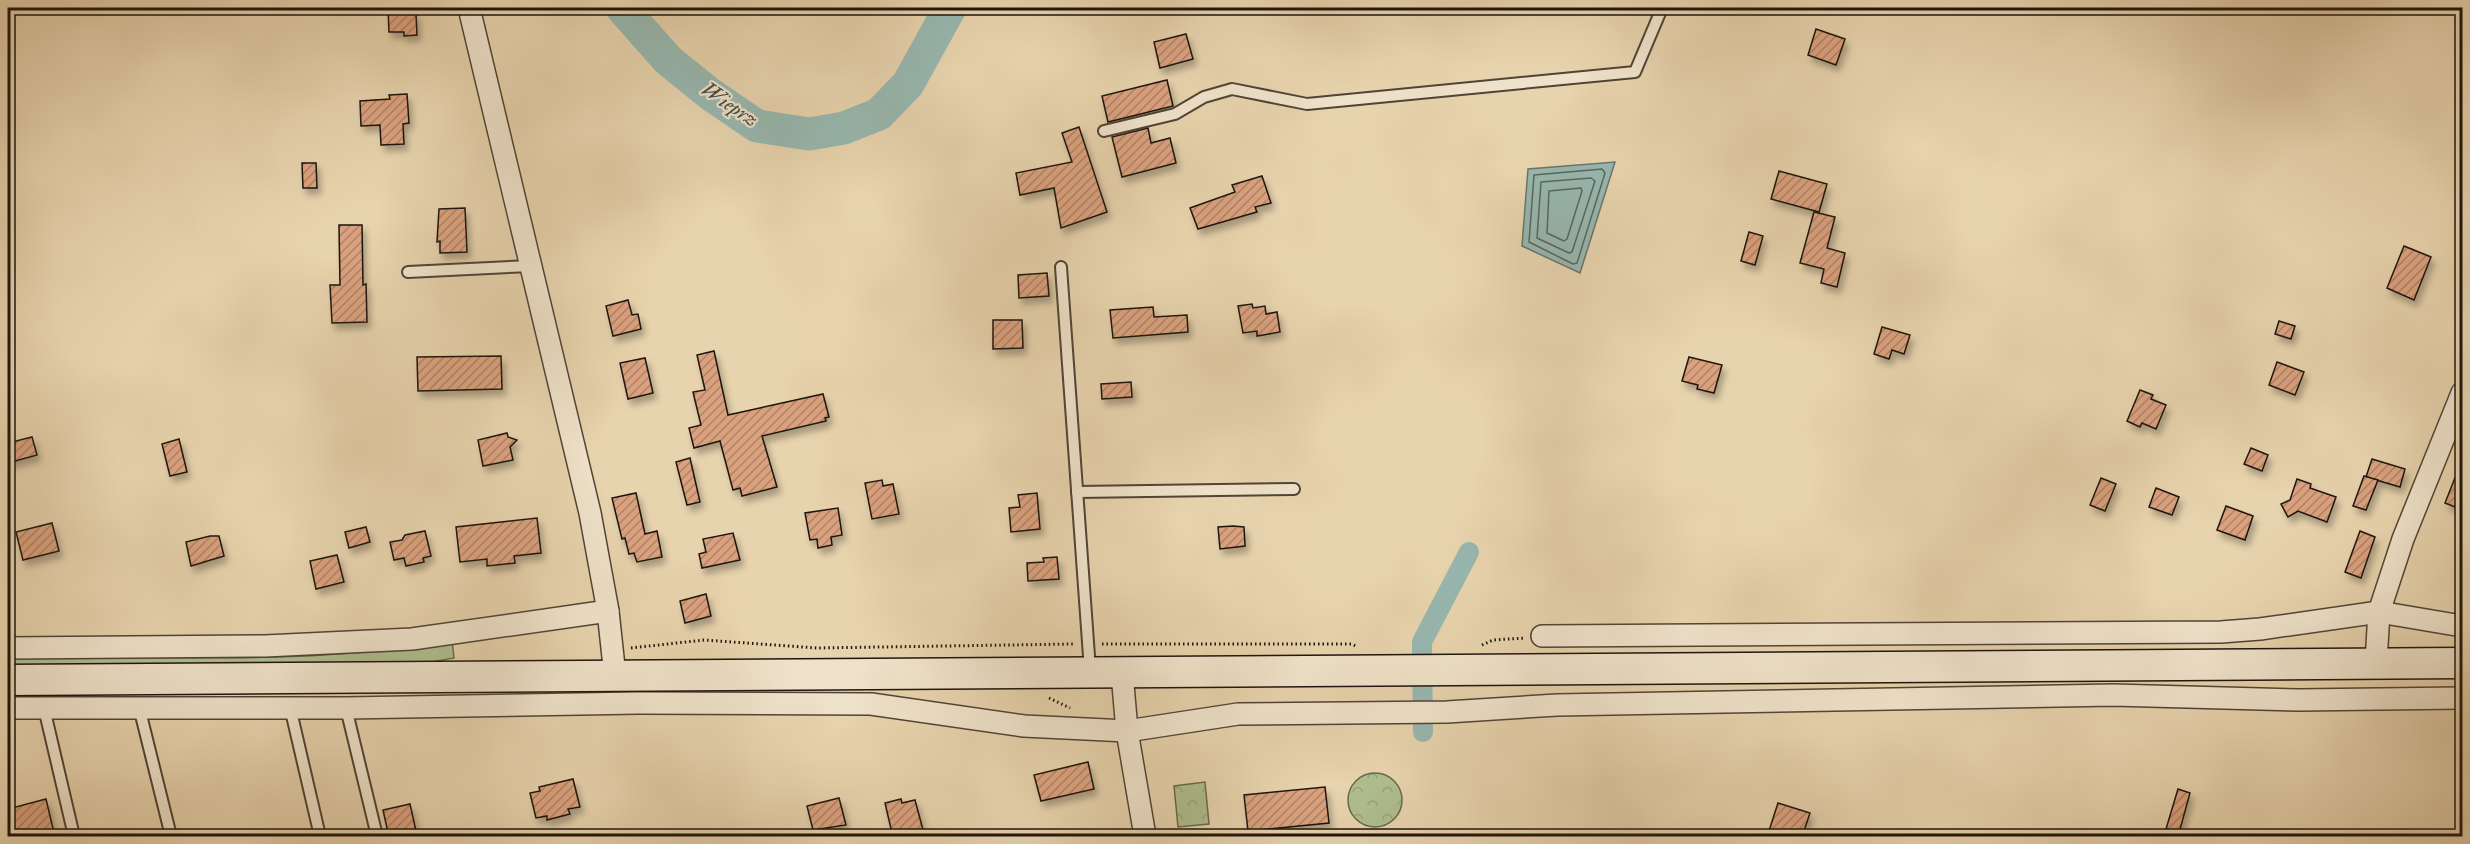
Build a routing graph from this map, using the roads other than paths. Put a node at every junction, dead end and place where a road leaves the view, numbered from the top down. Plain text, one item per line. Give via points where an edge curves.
1 (469, 8) edge
2 (1662, 8) edge
3 (1104, 131) dead end
4 (530, 266) junction
5 (1061, 267) dead end
6 (408, 272) dead end
7 (2463, 393) edge
8 (1294, 489) dead end
9 (1077, 492) junction
10 (608, 611) junction
11 (2379, 612) junction
12 (2463, 626) edge
13 (1542, 636) road end
14 (8, 648) edge
15 (1089, 658) junction
16 (2376, 662) junction
17 (614, 663) junction
18 (2463, 663) edge
19 (1122, 673) junction
20 (8, 680) edge
21 (2463, 698) edge
22 (139, 707) junction
23 (290, 707) junction
24 (8, 708) edge
25 (44, 708) junction
26 (346, 708) junction
27 (1127, 731) junction
28 (74, 837) edge
29 (171, 837) edge
30 (320, 837) edge
31 (377, 837) edge
32 (1145, 837) edge

1 - 4 street
2 - 3 lane via 1635,72 1307,104 1232,89 1204,97 1174,114
4 - 6 lane
4 - 10 street via 607,574
5 - 9 lane
7 - 11 street via 2403,539
8 - 9 lane
9 - 15 lane
10 - 14 street via 412,639 265,646
10 - 17 street
11 - 12 street
11 - 13 street via 2221,632
11 - 16 street
15 - 17 main road
15 - 19 main road
16 - 18 main road
16 - 19 main road
17 - 20 main road
19 - 27 street
21 - 27 street via 2299,700 2113,695 1557,705 1447,712 1238,714
22 - 23 street
22 - 25 street
22 - 29 lane
23 - 26 street
23 - 30 lane
24 - 25 street
25 - 28 lane
26 - 27 street via 871,704 1024,726
26 - 31 lane
27 - 32 street

